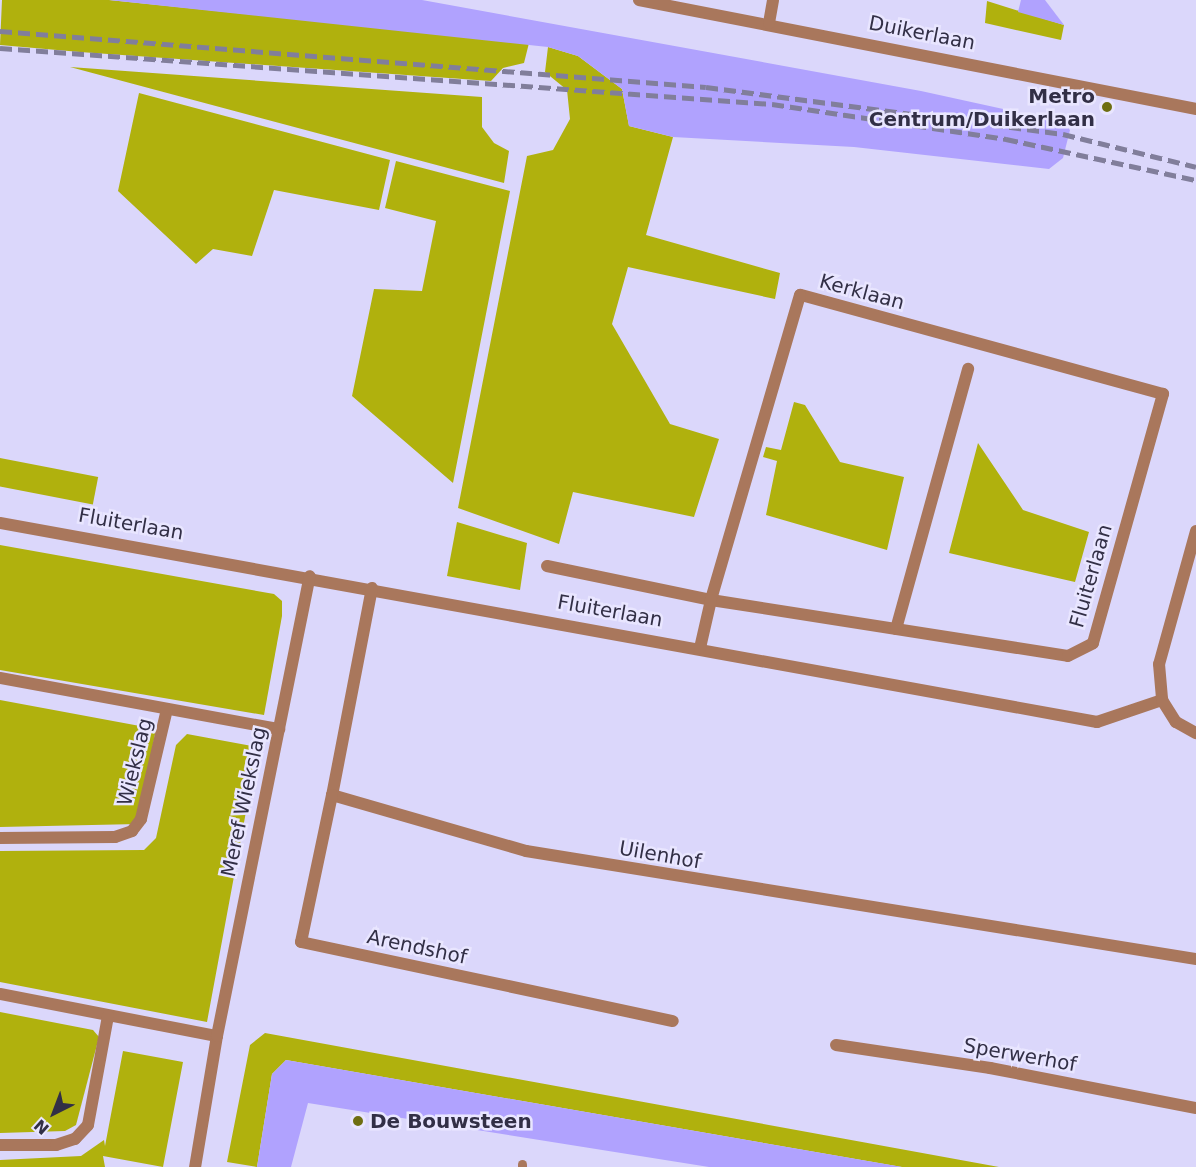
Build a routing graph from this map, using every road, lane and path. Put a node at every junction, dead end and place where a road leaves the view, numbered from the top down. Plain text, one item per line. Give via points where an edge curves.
1 (639, 0) edge
2 (773, 0) edge
3 (769, 23) junction
4 (1196, 109) edge
5 (968, 369) dead end
6 (1163, 394) joint
7 (0, 523) edge
8 (1196, 531) edge
9 (548, 566) dead end
10 (310, 576) junction
11 (372, 588) junction
12 (711, 600) junction
13 (896, 629) junction
14 (700, 648) junction
15 (0, 678) edge
16 (1162, 700) junction
17 (167, 710) junction
18 (279, 729) junction
19 (1196, 733) edge
20 (332, 795) junction
21 (0, 838) edge
22 (1196, 959) edge
23 (0, 994) edge
24 (108, 1016) junction
25 (673, 1021) dead end
26 (217, 1036) junction
27 (836, 1045) dead end
28 (1196, 1108) edge
29 (0, 1145) edge
30 (195, 1167) edge

1 - 3 street, Duikerlaan
2 - 3 street
3 - 4 street, Duikerlaan
5 - 13 street
6 - 12 street, Kerklaan via 800,295
6 - 13 street, Fluiterlaan via 1093,643 1084,651 1068,656
7 - 10 street, Fluiterlaan
8 - 16 street via 1159,664
9 - 12 street, Fluiterlaan
10 - 11 street, Fluiterlaan
10 - 18 street, Meref Wiekslag
11 - 14 street, Fluiterlaan
11 - 20 street
12 - 13 street, Fluiterlaan
12 - 14 street, Kerklaan
14 - 16 street, Fluiterlaan via 1097,722
15 - 17 street, Wiekslag
16 - 19 street via 1176,722
17 - 18 street, Wiekslag
17 - 21 street, Wiekslag via 141,819 132,831 115,837
18 - 26 street, Meref Wiekslag
20 - 22 street, Uilenhof via 526,851
20 - 25 street, Arendshof via 301,942
23 - 24 street
24 - 26 street
24 - 29 street via 88,1125 75,1138 56,1145
26 - 30 street
27 - 28 street, Sperwerhof

